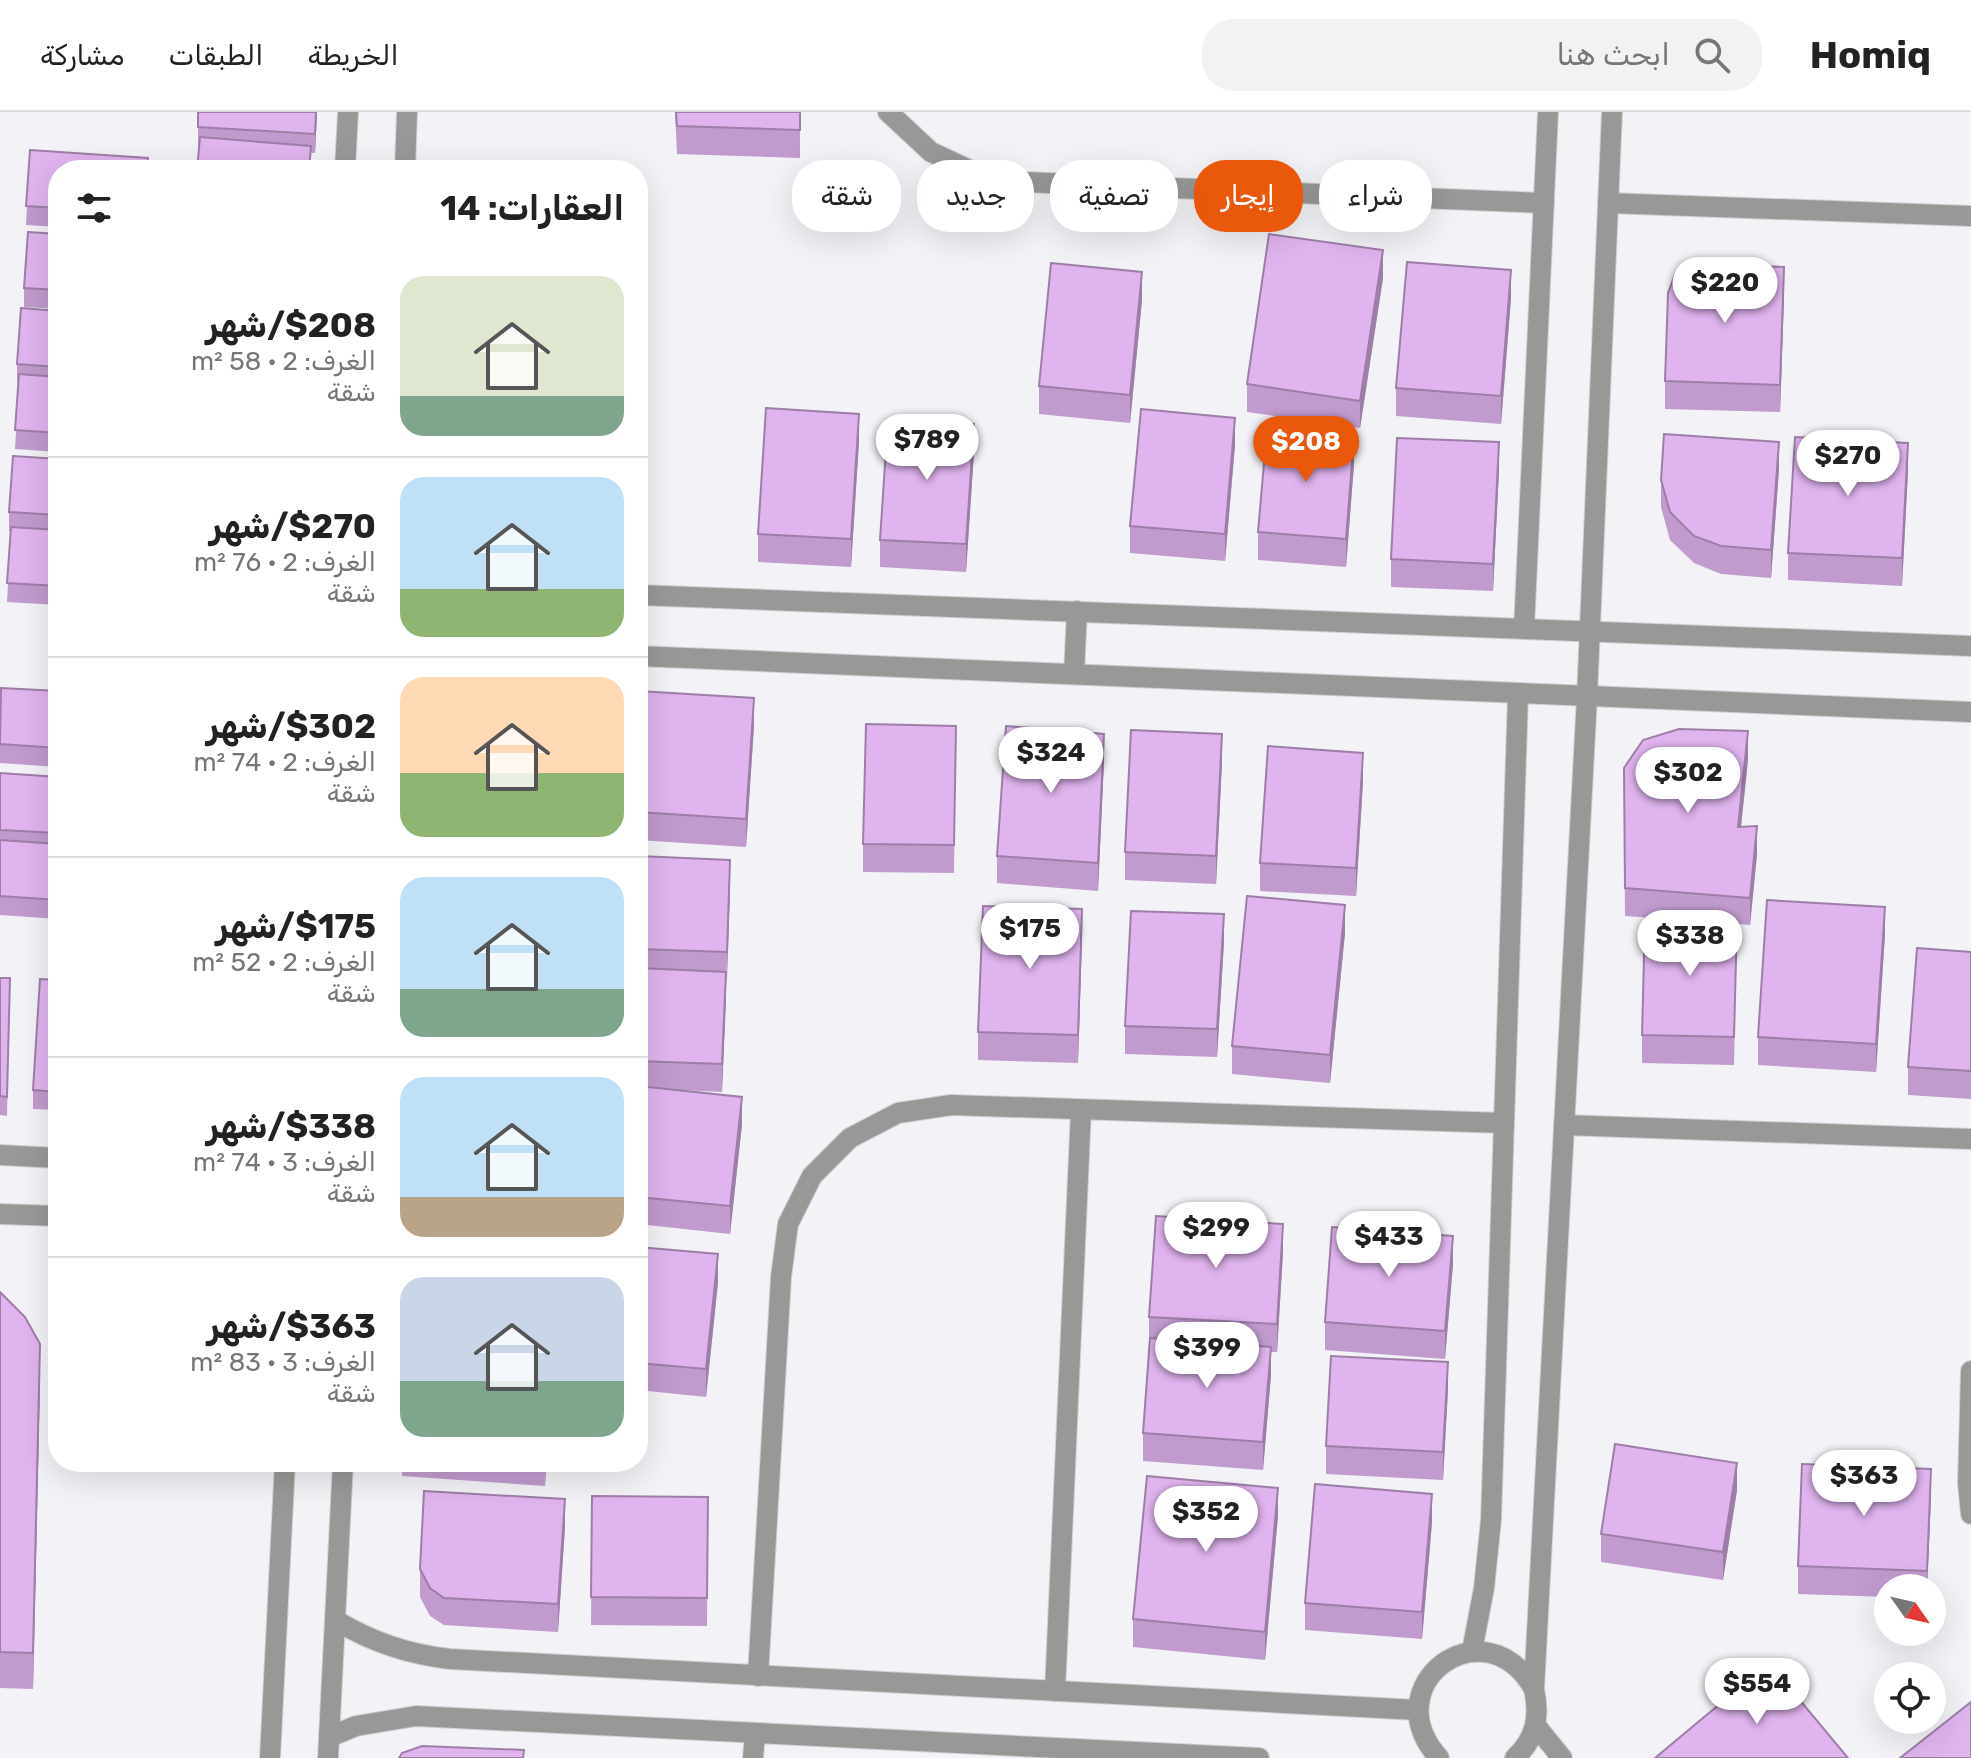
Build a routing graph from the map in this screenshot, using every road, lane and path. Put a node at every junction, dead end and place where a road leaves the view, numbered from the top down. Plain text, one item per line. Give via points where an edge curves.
1 (348, 112) edge
2 (407, 112) edge
3 (888, 112) edge
4 (1548, 112) edge
5 (1612, 112) edge
6 (346, 160) edge
7 (405, 160) edge
8 (1544, 203) junction
9 (1608, 203) junction
10 (1971, 216) edge
11 (648, 595) edge
12 (1077, 611) junction
13 (1524, 629) junction
14 (1589, 632) junction
15 (1971, 646) edge
16 (648, 656) edge
17 (1074, 674) junction
18 (1518, 695) junction
19 (1587, 697) junction
20 (1971, 712) edge
21 (1081, 1110) junction
22 (1504, 1123) junction
23 (1564, 1125) junction
24 (1971, 1139) edge
25 (0, 1155) edge
26 (48, 1157) edge
27 (0, 1214) edge
28 (48, 1216) edge
29 (1971, 1371) edge
30 (284, 1472) edge
31 (342, 1472) edge
32 (1971, 1514) edge
33 (335, 1620) junction
34 (1472, 1651) junction
35 (758, 1676) junction
36 (1534, 1689) junction
37 (1055, 1691) junction
38 (1418, 1710) junction
39 (1536, 1726) junction
40 (755, 1733) junction
41 (329, 1737) junction
42 (1197, 1756) edge
43 (270, 1758) edge
44 (328, 1758) edge
45 (753, 1758) edge
46 (1259, 1758) edge
47 (1439, 1758) edge
48 (1515, 1758) edge
49 (1562, 1758) edge

1 - 6 street
2 - 7 street
3 - 8 street via 931,152 976,173 1024,182
4 - 8 street
5 - 9 street
8 - 13 street
9 - 10 street
9 - 14 street
11 - 12 street
12 - 13 street
12 - 17 street
13 - 14 street
14 - 15 street
14 - 19 street
16 - 17 street
17 - 18 street
18 - 19 street
18 - 22 street
19 - 20 street
19 - 23 street
21 - 22 street
21 - 35 street via 951,1105 898,1113 850,1138 812,1176 788,1224 781,1277
21 - 37 street
22 - 34 street via 1490,1531
23 - 24 street
23 - 36 street
25 - 26 street
27 - 28 street
29 - 32 street
30 - 43 street
31 - 33 street
33 - 35 street via 376,1642 420,1656
33 - 41 street
34 - 36 street via 1509,1660
34 - 38 street via 1455,1655 1434,1671
35 - 37 street
36 - 39 street
37 - 38 street
38 - 47 street via 1423,1736
39 - 48 street
39 - 49 street
40 - 41 street via 416,1716 356,1726
40 - 42 street
40 - 45 street
41 - 44 street
42 - 46 street

